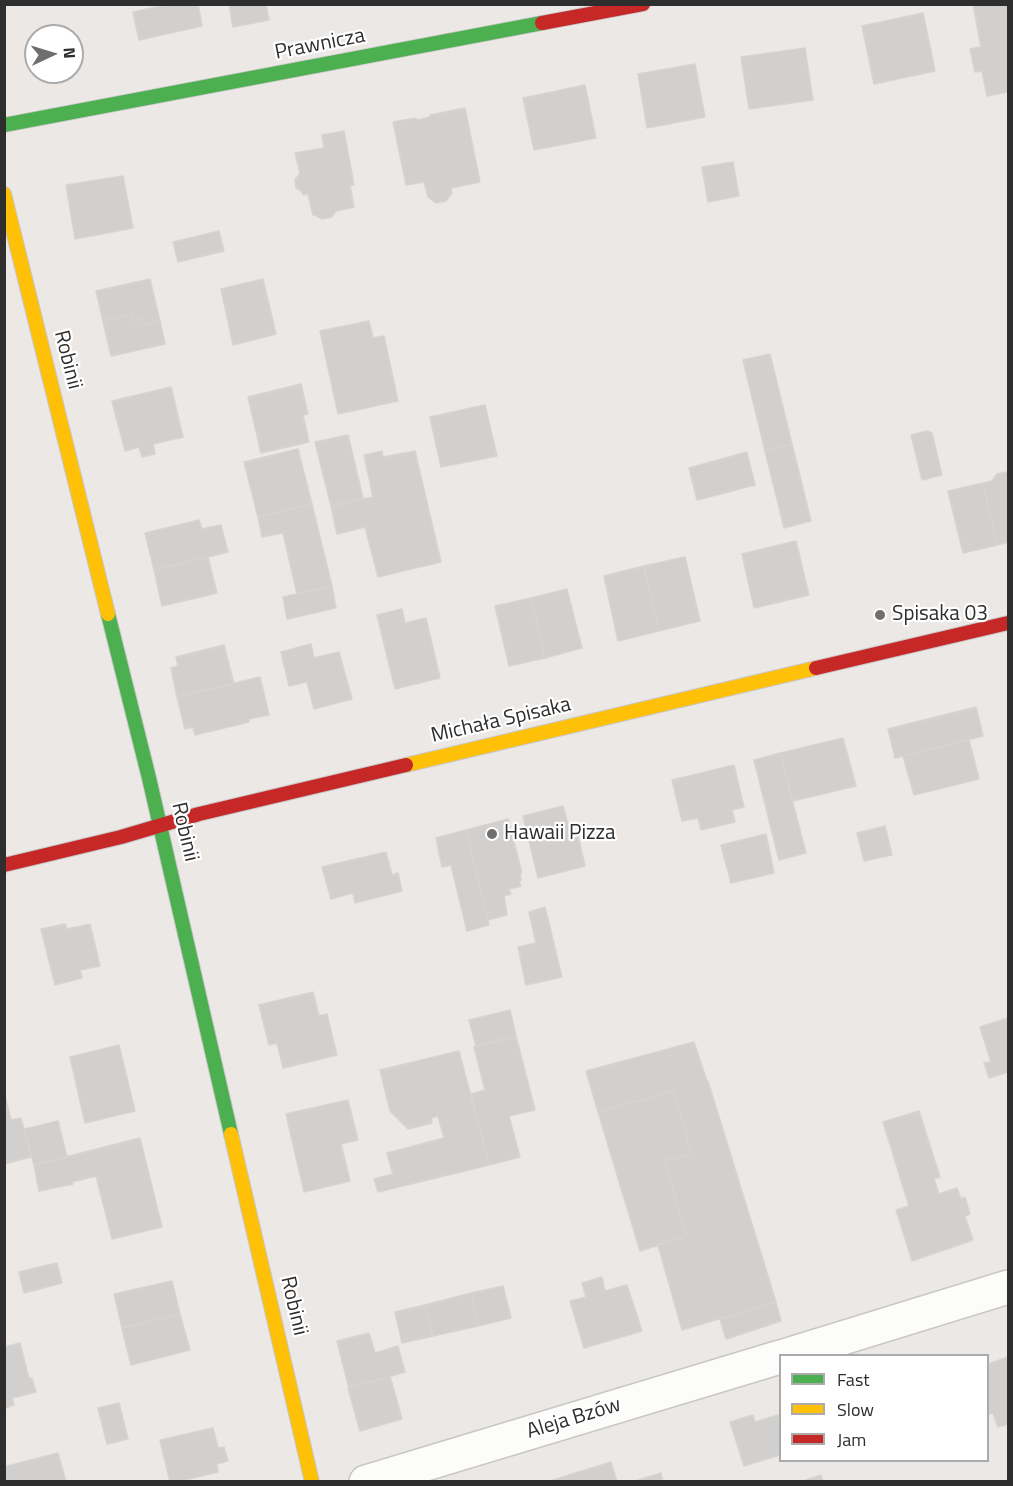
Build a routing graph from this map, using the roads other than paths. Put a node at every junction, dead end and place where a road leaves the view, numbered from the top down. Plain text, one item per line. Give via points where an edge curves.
1 (643, 4) edge
2 (4, 125) edge
3 (4, 194) edge
4 (1008, 623) edge
5 (160, 825) junction
6 (4, 865) edge
7 (1008, 1287) edge
8 (789, 1354) edge
9 (779, 1357) edge
10 (312, 1482) edge
11 (366, 1482) edge

1 - 2 street, Prawnicza
3 - 5 street, Robinii
4 - 5 street, Michała Spisaka
5 - 6 street, Michała Spisaka
5 - 10 street, Robinii
7 - 8 street, Aleja Bzów
9 - 11 street, Aleja Bzów

